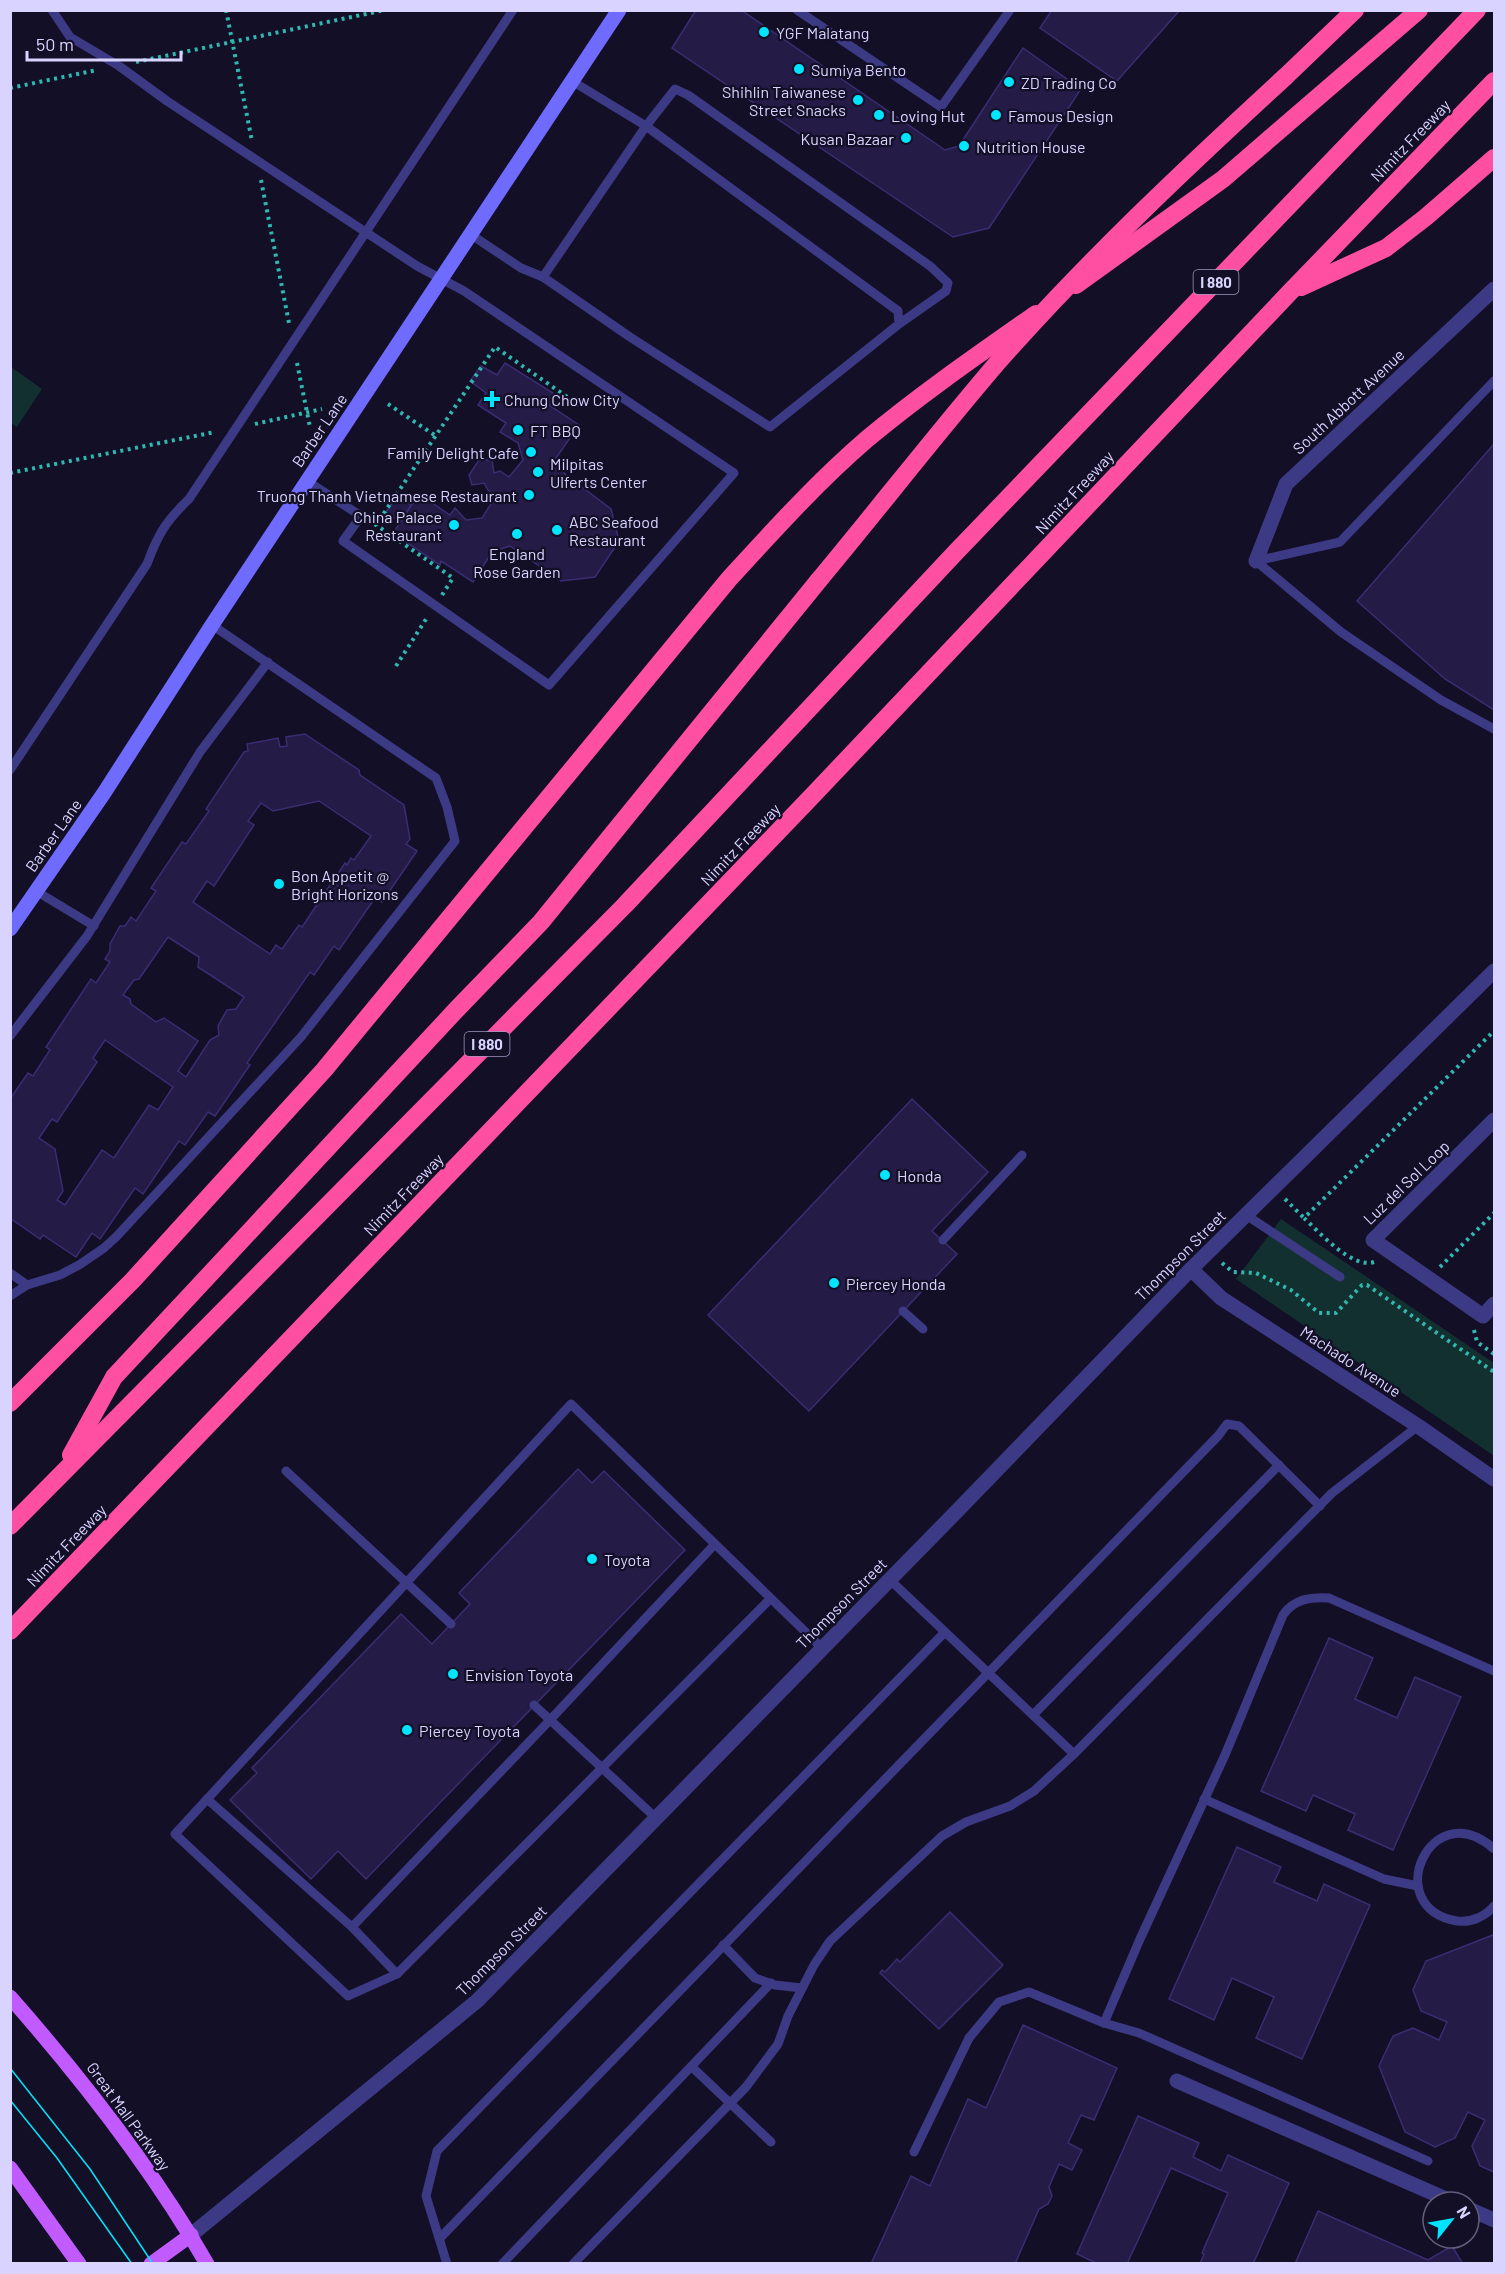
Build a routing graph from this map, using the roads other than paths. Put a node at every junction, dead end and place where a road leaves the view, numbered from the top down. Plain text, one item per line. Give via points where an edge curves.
1 (52, 10) edge
2 (513, 10) edge
3 (619, 10) edge
4 (797, 10) edge
5 (1010, 10) edge
6 (1419, 10) edge
7 (1477, 10) edge
8 (1351, 14) edge
9 (572, 81) junction
10 (1494, 81) edge
11 (646, 126) junction
12 (1494, 158) edge
13 (365, 232) junction
14 (470, 234) junction
15 (543, 277) junction
16 (441, 279) junction
17 (1494, 289) edge
18 (1291, 291) junction
19 (899, 324) junction
20 (1494, 381) edge
21 (307, 481) junction
22 (1256, 561) junction
23 (212, 624) junction
24 (268, 662) junction
25 (1494, 729) edge
26 (10, 770) edge
27 (36, 891) junction
28 (94, 926) junction
29 (10, 929) edge
30 (1494, 971) edge
31 (10, 1036) edge
32 (1494, 1120) edge
33 (1022, 1155) dead end
34 (1246, 1215) junction
35 (942, 1240) dead end
36 (1191, 1269) junction
37 (10, 1273) edge
38 (1340, 1277) dead end
39 (27, 1285) junction
40 (10, 1296) edge
41 (1494, 1304) edge
42 (903, 1311) dead end
43 (923, 1329) dead end
44 (10, 1403) edge
45 (1418, 1426) junction
46 (1279, 1465) junction
47 (286, 1471) dead end
48 (60, 1475) junction
49 (1494, 1479) edge
50 (1320, 1506) junction
51 (10, 1526) edge
52 (715, 1544) junction
53 (889, 1579) junction
54 (407, 1582) junction
55 (770, 1599) junction
56 (40, 1601) junction
57 (451, 1624) dead end
58 (10, 1631) edge
59 (945, 1632) junction
60 (10, 1638) edge
61 (822, 1648) junction
62 (1494, 1671) edge
63 (987, 1672) junction
64 (534, 1705) dead end
65 (1033, 1715) junction
66 (550, 1720) junction
67 (1074, 1754) junction
68 (602, 1768) junction
69 (207, 1799) junction
70 (1204, 1799) junction
71 (656, 1818) junction
72 (1494, 1849) edge
73 (1418, 1886) junction
74 (1494, 1906) edge
75 (352, 1926) junction
76 (723, 1945) junction
77 (397, 1974) junction
78 (771, 1983) junction
79 (802, 1988) junction
80 (10, 1997) edge
81 (1104, 2023) junction
82 (692, 2067) junction
83 (1177, 2081) dead end
84 (729, 2104) junction
85 (771, 2142) dead end
86 (914, 2152) dead end
87 (1428, 2161) dead end
88 (10, 2168) edge
89 (1426, 2190) edge
90 (191, 2235) junction
91 (440, 2238) junction
92 (79, 2264) edge
93 (151, 2264) edge
94 (170, 2264) edge
95 (207, 2264) edge
96 (447, 2264) edge
97 (502, 2264) edge
98 (573, 2264) edge

1 - 13 lane via 70,37
2 - 13 lane
3 - 9 street, Barber Lane
4 - 5 lane via 941,107
6 - 44 highway via 1223,178 957,370 867,440 796,506 729,579 324,1070 133,1280
7 - 48 highway, I 880 via 955,553 625,905
8 - 48 highway, bridge via 1184,170 999,362 541,922 114,1377
9 - 11 lane
9 - 14 street, Barber Lane
10 - 18 highway, Nimitz Freeway
11 - 15 lane
11 - 19 lane via 898,311
11 - 19 lane via 675,89 688,95 930,266 948,283 946,291
12 - 18 highway via 1386,249
13 - 16 lane
13 - 26 lane via 189,499 157,537 147,564
14 - 15 lane via 521,268
14 - 16 street, Barber Lane
15 - 19 lane via 770,427
16 - 21 street, Barber Lane
16 - 21 lane via 734,473 549,685 343,541 361,516
17 - 22 street, South Abbott Avenue via 1286,484
18 - 56 highway, Nimitz Freeway
20 - 22 lane via 1340,542
21 - 23 street, Barber Lane
22 - 25 lane via 1341,632 1441,700
23 - 24 lane
23 - 27 street, Barber Lane
24 - 28 lane via 200,752
24 - 39 lane via 436,778 455,841 301,1037 117,1236 80,1265
27 - 28 lane
27 - 29 street, Barber Lane
28 - 31 lane
30 - 34 street, Thompson Street
32 - 41 street, Luz del Sol Loop via 1373,1240 1483,1316
33 - 35 lane
34 - 36 street, Thompson Street
34 - 38 lane
36 - 45 street, Machado Avenue via 1221,1298
36 - 53 street, Thompson Street
37 - 39 lane
39 - 40 lane
42 - 43 lane
45 - 49 street, Machado Avenue
45 - 50 lane
46 - 50 lane
46 - 63 lane via 1239,1426 1227,1424
46 - 65 lane
47 - 54 lane
48 - 51 highway, I 880
50 - 67 lane
52 - 54 lane via 571,1404
52 - 55 lane
52 - 66 lane
53 - 59 lane
53 - 61 street, Thompson Street
54 - 57 lane
54 - 69 lane
55 - 61 lane
55 - 68 lane
56 - 58 highway, Nimitz Freeway
56 - 60 highway
59 - 63 lane
59 - 91 lane via 437,2151 426,2196
61 - 71 street, Thompson Street
62 - 70 lane via 1340,1602 1314,1597 1301,1600 1282,1615
63 - 65 lane
63 - 76 lane
64 - 66 lane
65 - 67 lane
66 - 68 lane
66 - 75 lane
67 - 79 lane via 1034,1791 1010,1806 966,1822 942,1836 830,1941
68 - 71 lane
68 - 77 lane
69 - 75 lane
69 - 77 lane via 175,1834 348,1996
70 - 73 lane via 1384,1879
70 - 81 lane
71 - 90 street, Thompson Street via 477,2001
72 - 73 lane via 1472,1834 1445,1836 1422,1856
73 - 74 lane via 1433,1912 1447,1919 1477,1919
75 - 77 lane
76 - 78 lane via 756,1978
76 - 91 lane
78 - 79 lane
78 - 82 lane
79 - 84 lane via 778,2044
80 - 90 main road, Great Mall Parkway via 102,2106
81 - 86 lane via 1029,1992 999,2002 969,2038
81 - 87 lane via 1139,2033
82 - 84 lane
82 - 97 lane
83 - 89 street
84 - 85 lane
84 - 98 lane
88 - 92 main road
90 - 93 main road, Thompson Street
90 - 94 main road, Thompson Street
90 - 95 main road, Great Mall Parkway
91 - 96 lane

